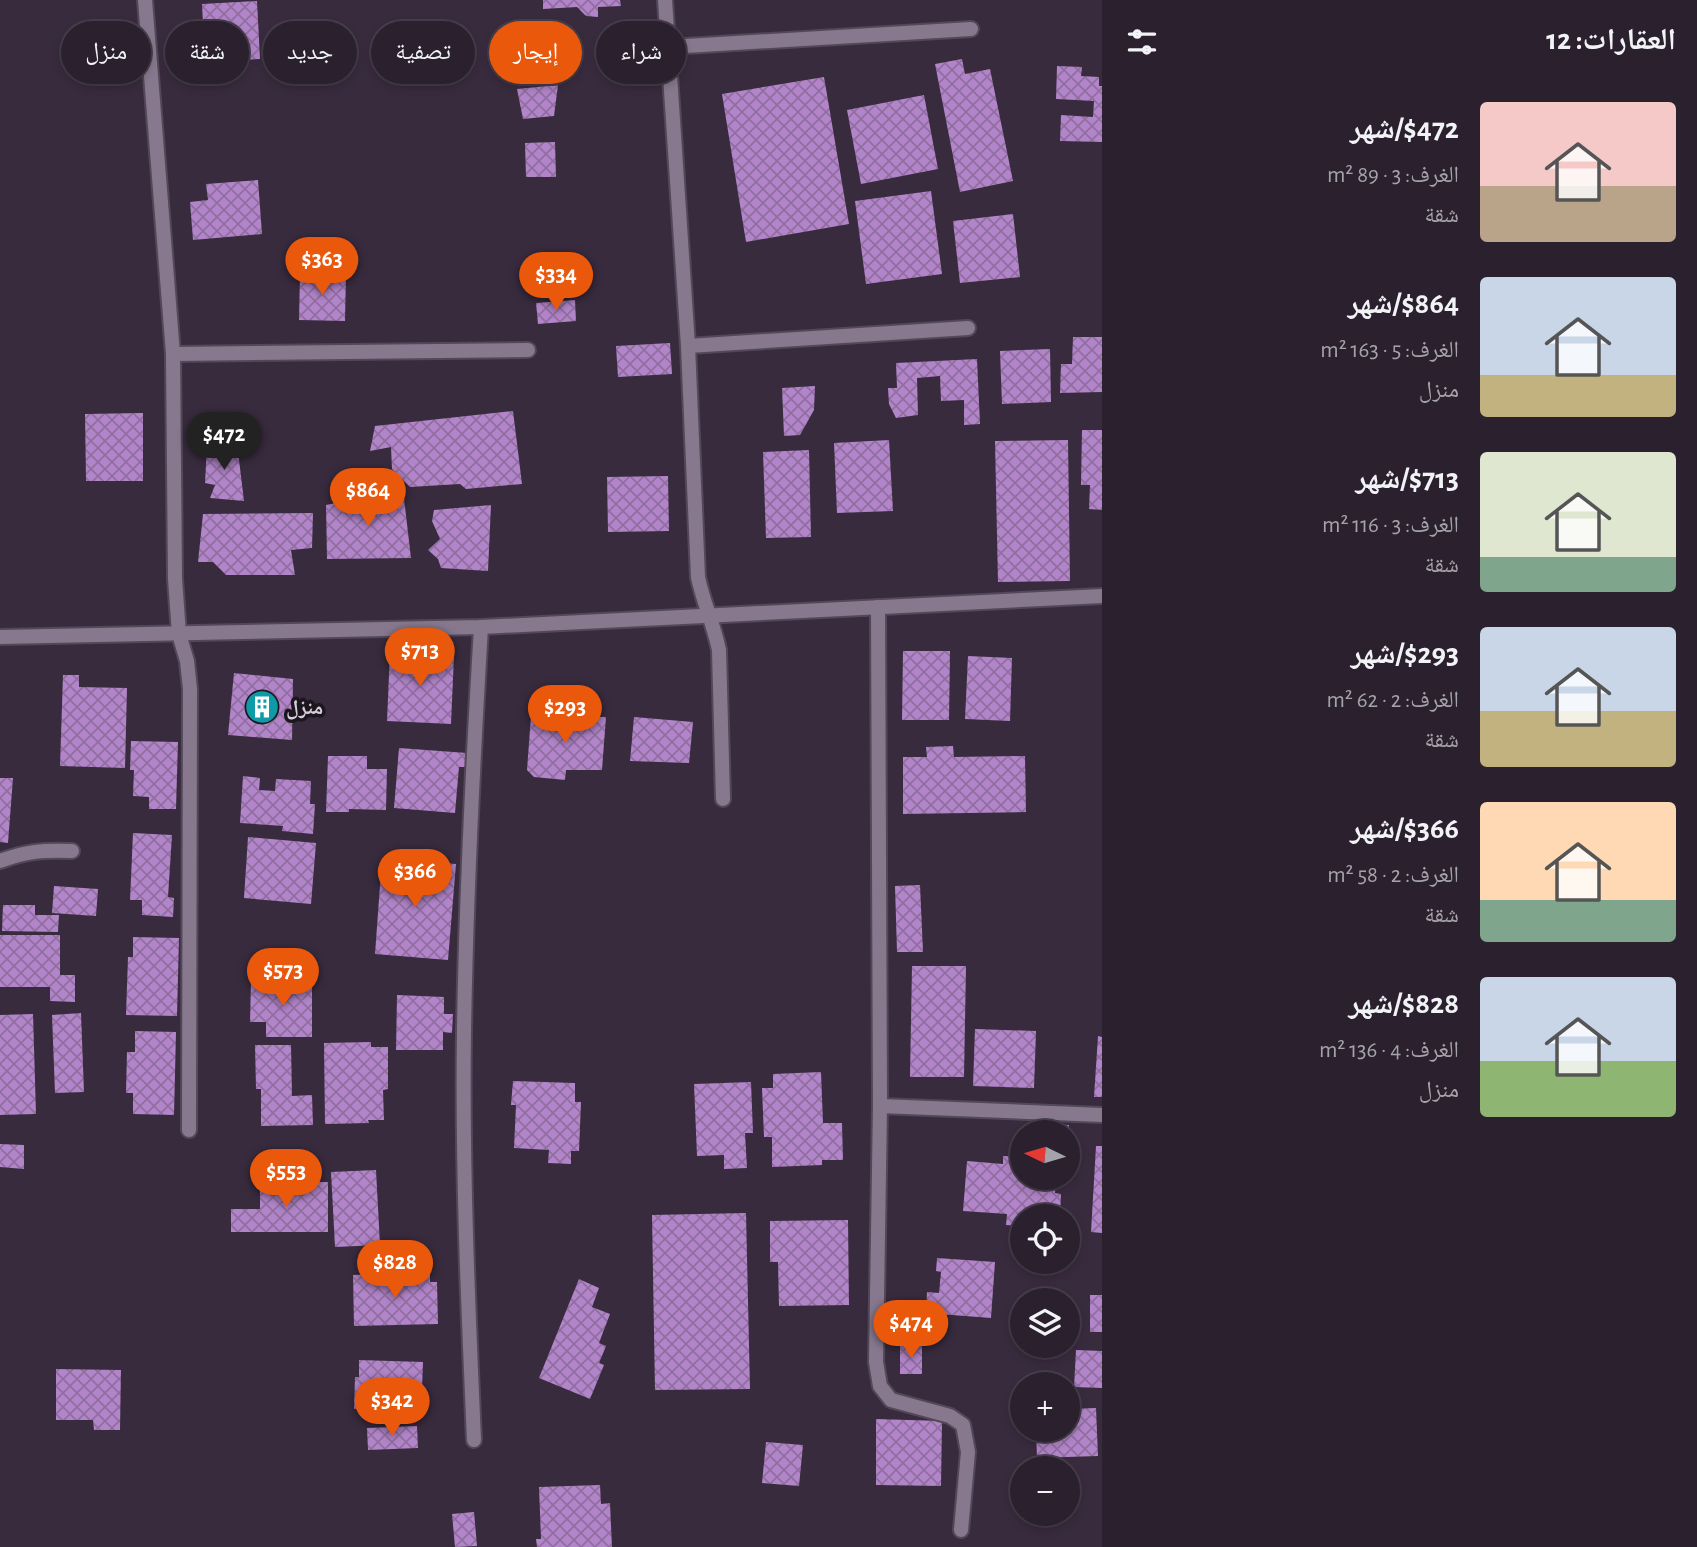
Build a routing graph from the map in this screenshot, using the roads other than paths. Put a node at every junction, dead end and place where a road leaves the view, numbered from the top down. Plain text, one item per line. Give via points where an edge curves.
1 (145, 0) edge
2 (664, 0) edge
3 (666, 21) edge
4 (971, 29) dead end
5 (686, 46) edge
6 (671, 84) edge
7 (968, 328) dead end
8 (688, 346) junction
9 (527, 350) dead end
10 (173, 354) junction
11 (1102, 596) edge
12 (878, 607) junction
13 (709, 616) junction
14 (481, 627) junction
15 (179, 635) junction
16 (0, 637) edge
17 (723, 799) dead end
18 (72, 851) dead end
19 (0, 861) edge
20 (880, 1106) junction
21 (1102, 1115) edge
22 (190, 1130) dead end
23 (474, 1440) dead end
24 (961, 1530) dead end

1 - 10 street
2 - 3 street
4 - 5 street
6 - 8 street
7 - 8 street
8 - 13 street via 698,577
9 - 10 street
10 - 15 street
11 - 12 street
12 - 13 street
12 - 20 street
13 - 14 street
13 - 17 street via 719,650
14 - 15 street
14 - 23 street via 464,1033
15 - 16 street
15 - 22 street via 187,661 191,729
18 - 19 street via 31,851
20 - 21 street
20 - 24 street via 880,1386 891,1400 950,1416 963,1425 968,1452

